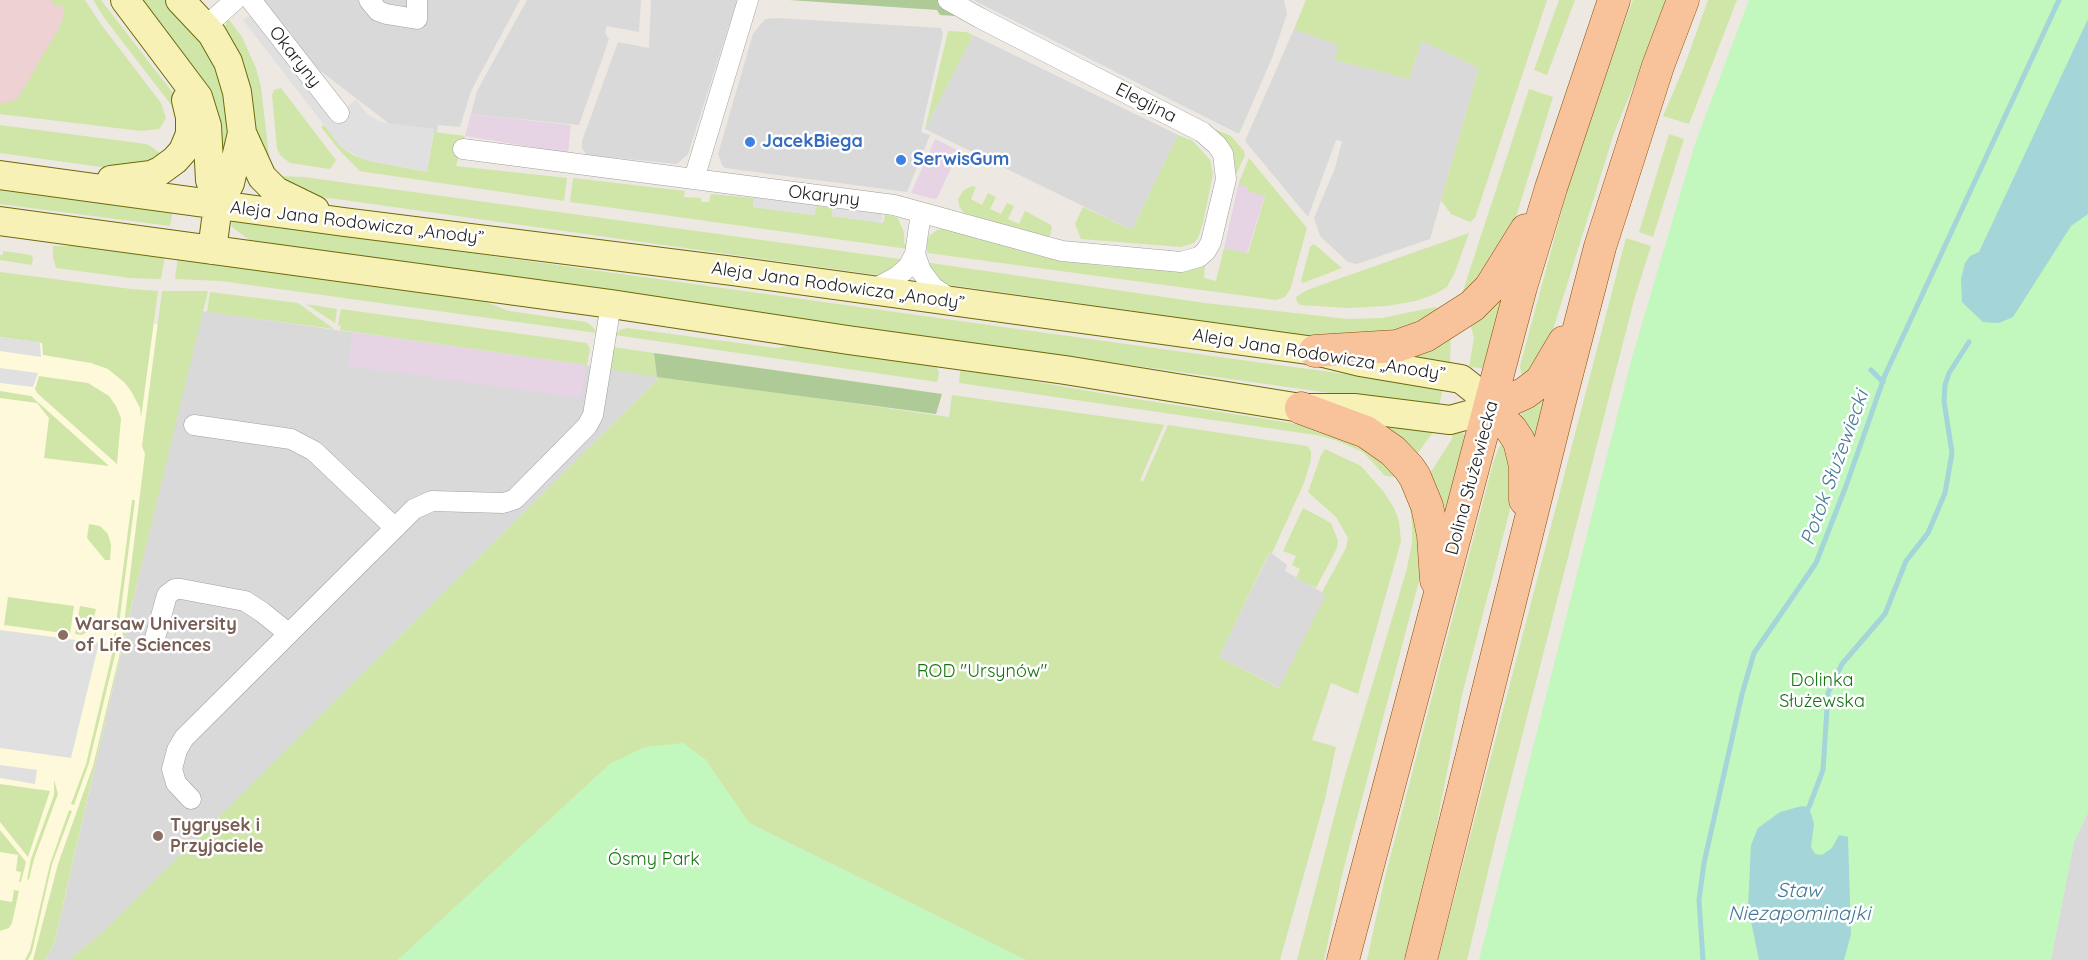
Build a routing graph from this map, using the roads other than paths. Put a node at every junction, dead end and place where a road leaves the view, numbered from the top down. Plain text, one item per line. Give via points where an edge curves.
1 (125, 0) edge
2 (180, 0) edge
3 (235, 0) edge
4 (251, 0) edge
5 (369, 0) edge
6 (417, 0) edge
7 (748, 0) edge
8 (948, 0) edge
9 (1614, 0) edge
10 (1683, 0) edge
11 (206, 26) junction
12 (180, 72) junction
13 (339, 113) dead end
14 (242, 133) junction
15 (463, 150) dead end
16 (0, 175) edge
17 (694, 179) junction
18 (72, 185) junction
19 (1551, 188) junction
20 (218, 205) junction
21 (921, 213) junction
22 (0, 221) edge
23 (339, 221) junction
24 (212, 250) junction
25 (915, 255) junction
26 (1180, 262) joint
27 (871, 291) junction
28 (1587, 295) junction
29 (954, 302) junction
30 (611, 304) junction
31 (1315, 351) junction
32 (1302, 408) junction
33 (1490, 409) junction
34 (194, 425) dead end
35 (395, 528) junction
36 (1520, 566) junction
37 (1437, 606) junction
38 (288, 633) junction
39 (155, 638) dead end
40 (191, 799) dead end
41 (1344, 960) edge
42 (1421, 960) edge

1 - 12 main road
2 - 11 main road
3 - 11 street
4 - 13 street, Okaryny
5 - 6 street via 386,14 417,19
7 - 17 street
8 - 26 street, Elegijna via 1202,132 1217,145 1223,154 1226,179 1210,242 1200,257
9 - 19 main road, Dolina Służewiecka
10 - 28 main road via 1622,174
11 - 14 main road via 232,73
12 - 18 main road via 191,126 176,160 152,175
12 - 20 main road via 193,89 204,115 210,180
14 - 20 main road via 230,183
14 - 23 main road via 266,182 276,191
15 - 17 street, Okaryny
16 - 18 main road, Aleja Jana Rodowicza „Anody”
17 - 21 street, Okaryny via 894,205
18 - 20 main road, Aleja Jana Rodowicza „Anody”
19 - 31 main road via 1490,288 1451,321 1397,346
19 - 33 main road, Dolina Służewiecka
20 - 23 main road, Aleja Jana Rodowicza „Anody”
20 - 24 main road
21 - 25 street
21 - 26 street, Okaryny via 1062,250
22 - 24 main road
23 - 27 main road, Aleja Jana Rodowicza „Anody”
24 - 30 main road
25 - 27 street via 898,276
25 - 29 street via 933,287
27 - 29 main road, Aleja Jana Rodowicza „Anody”
28 - 33 main road via 1541,381
28 - 36 main road
29 - 31 main road, Aleja Jana Rodowicza „Anody”
30 - 32 main road
30 - 35 street via 593,415 587,426 515,499 503,503 432,501 414,509
31 - 33 main road, Aleja Jana Rodowicza „Anody” via 1461,379
32 - 33 main road via 1354,408 1450,420
32 - 37 main road via 1366,432 1393,451 1415,477 1433,535
33 - 36 main road via 1511,429 1523,453 1526,481
33 - 37 main road, Dolina Służewiecka
34 - 35 street via 291,439 314,451
35 - 38 street
36 - 42 main road
37 - 41 main road, Dolina Służewiecka
38 - 39 street via 245,601 175,589 167,595
38 - 40 street via 184,738 172,769 173,777

